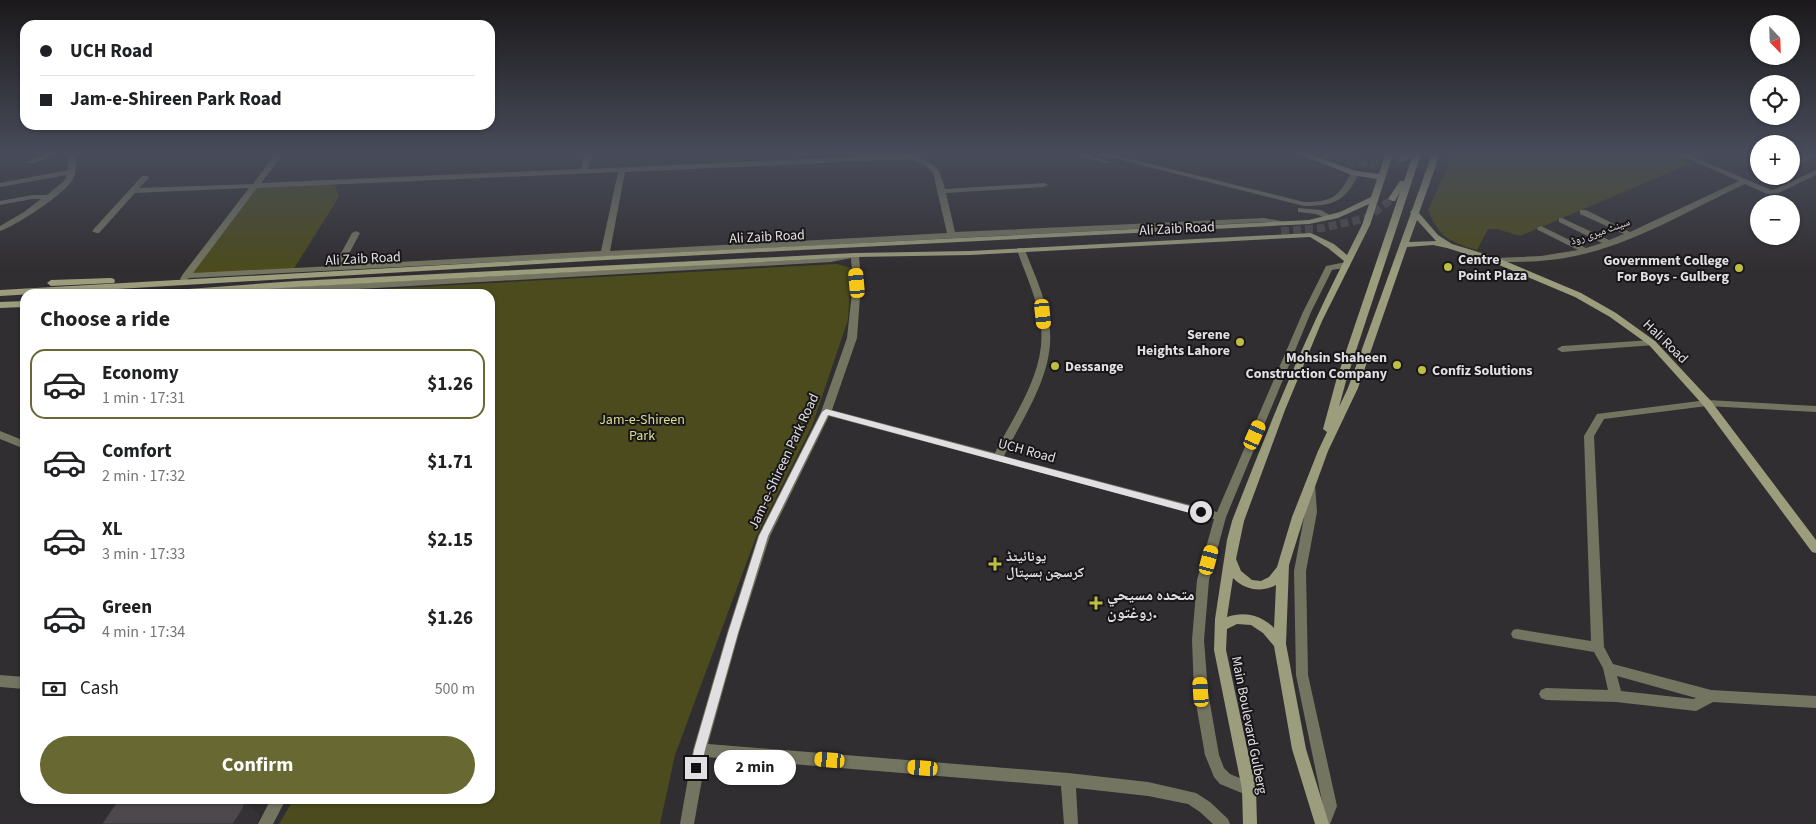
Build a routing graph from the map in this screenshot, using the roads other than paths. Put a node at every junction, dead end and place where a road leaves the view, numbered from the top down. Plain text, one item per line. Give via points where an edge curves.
1 (56, 192) edge
2 (132, 192) edge
3 (249, 192) edge
4 (617, 192) edge
5 (941, 192) edge
6 (1228, 192) edge
7 (1252, 192) edge
8 (1345, 192) edge
9 (1377, 192) edge
10 (1396, 192) edge
11 (1404, 192) edge
12 (1421, 192) edge
13 (1721, 192) edge
14 (50, 197) junction
15 (1375, 198) junction
16 (1392, 199) tunnel mouth
17 (0, 203) edge
18 (1414, 212) junction
19 (1583, 212) dead end
20 (1331, 218) junction
21 (1562, 220) dead end
22 (1309, 222) junction
23 (1279, 227) junction
24 (1541, 228) dead end
25 (0, 229) edge
26 (96, 232) dead end
27 (356, 233) dead end
28 (1629, 234) junction
29 (952, 235) junction
30 (1311, 235) junction
31 (1609, 242) junction
32 (1403, 245) junction
33 (1449, 246) junction
34 (1021, 250) junction
35 (1585, 251) junction
36 (605, 253) junction
37 (854, 255) junction
38 (1495, 260) junction
39 (1347, 263) junction
40 (337, 268) junction
41 (184, 279) junction
42 (156, 284) junction
43 (0, 286) edge
44 (69, 289) edge
45 (308, 289) edge
46 (20, 292) edge
47 (0, 293) edge
48 (20, 298) edge
49 (0, 299) edge
50 (20, 304) edge
51 (0, 305) edge
52 (1652, 343) junction
53 (1562, 349) dead end
54 (1707, 403) junction
55 (1816, 409) edge
56 (826, 412) junction
57 (0, 435) edge
58 (20, 443) edge
59 (1323, 451) junction
60 (998, 457) junction
61 (1310, 484) junction
62 (1220, 517) junction
63 (1816, 549) edge
64 (1230, 558) junction
65 (1283, 565) junction
66 (1220, 627) junction
67 (1517, 634) dead end
68 (1280, 644) junction
69 (1598, 647) junction
70 (1609, 668) junction
71 (0, 681) edge
72 (20, 682) edge
73 (1546, 694) dead end
74 (1616, 696) junction
75 (1711, 696) junction
76 (1816, 702) edge
77 (700, 750) junction
78 (1068, 780) junction
79 (1249, 789) junction
80 (276, 804) edge
81 (265, 824) edge
82 (687, 824) edge
83 (693, 824) edge
84 (1071, 824) edge
85 (1223, 824) edge
86 (1250, 824) edge
87 (1323, 824) edge

1 - 14 street
2 - 26 street
3 - 41 street
4 - 36 street
5 - 29 street
6 - 20 street via 1318,212
7 - 8 street via 1319,205 1336,200
9 - 15 main road, Main Boulevard Gulberg
10 - 16 main road
11 - 59 main road via 1341,381
12 - 18 main road
13 - 28 street, سینٹ میری روڈ
14 - 17 street
14 - 25 street
15 - 20 main road, Ali Zaib Road
15 - 39 main road, Main Boulevard Gulberg
18 - 32 main road
18 - 33 main road, Hali Road via 1435,237
19 - 28 street
20 - 22 main road, Ali Zaib Road
21 - 31 street
22 - 23 main road, Ali Zaib Road
22 - 30 main road via 1322,229
23 - 29 street via 1264,220
23 - 37 main road
23 - 41 main road, Ali Zaib Road
24 - 35 street
27 - 40 street
28 - 31 street, سینٹ میری روڈ
29 - 36 street
30 - 34 main road, Ali Zaib Road
30 - 39 main road via 1331,246
31 - 35 street, سینٹ میری روڈ
32 - 33 main road via 1433,243
32 - 59 main road via 1353,388
33 - 38 main road, Hali Road
34 - 37 main road, Ali Zaib Road
34 - 60 street via 1043,314 1046,344 1039,374
35 - 38 street, سینٹ میری روڈ
36 - 40 street
37 - 45 street via 831,260 674,270
37 - 56 street, Jam-e-Shireen Park Road via 857,283 852,338
38 - 52 main road, Hali Road via 1578,295
39 - 62 street via 1329,268 1307,312
39 - 64 main road, Main Boulevard Gulberg via 1280,410 1238,521
40 - 41 street
41 - 42 main road, Ali Zaib Road
42 - 43 main road, Ali Zaib Road via 106,280
42 - 44 main road, Ali Zaib Road
46 - 47 main road, Ali Zaib Road
48 - 49 main road
50 - 51 main road
52 - 53 street
52 - 54 main road, Hali Road
54 - 55 street
54 - 63 main road, Hali Road
54 - 69 street via 1601,416 1589,436
56 - 60 street, UCH Road
56 - 77 street, Jam-e-Shireen Park Road via 764,536
57 - 58 street
59 - 61 main road
60 - 62 street, UCH Road
61 - 65 main road
61 - 87 street via 1311,512 1300,571 1302,675 1330,806
62 - 79 street via 1203,580 1198,640 1201,692 1212,755 1219,772 1225,779
64 - 65 main road via 1236,573 1243,579 1262,585 1277,579
64 - 66 main road, Main Boulevard Gulberg
65 - 68 main road
66 - 68 main road via 1231,619 1248,619 1265,626
66 - 79 main road, Main Boulevard Gulberg via 1224,674
67 - 69 street
68 - 87 main road via 1299,749
69 - 70 street
70 - 74 street
70 - 75 street
71 - 72 street
73 - 74 street
74 - 75 street via 1696,705
75 - 76 street
77 - 78 street
77 - 82 street, Jam-e-Shireen Park Road
78 - 84 street
78 - 85 street via 1148,789 1191,798
79 - 86 main road, Main Boulevard Gulberg
80 - 81 street
82 - 83 street

